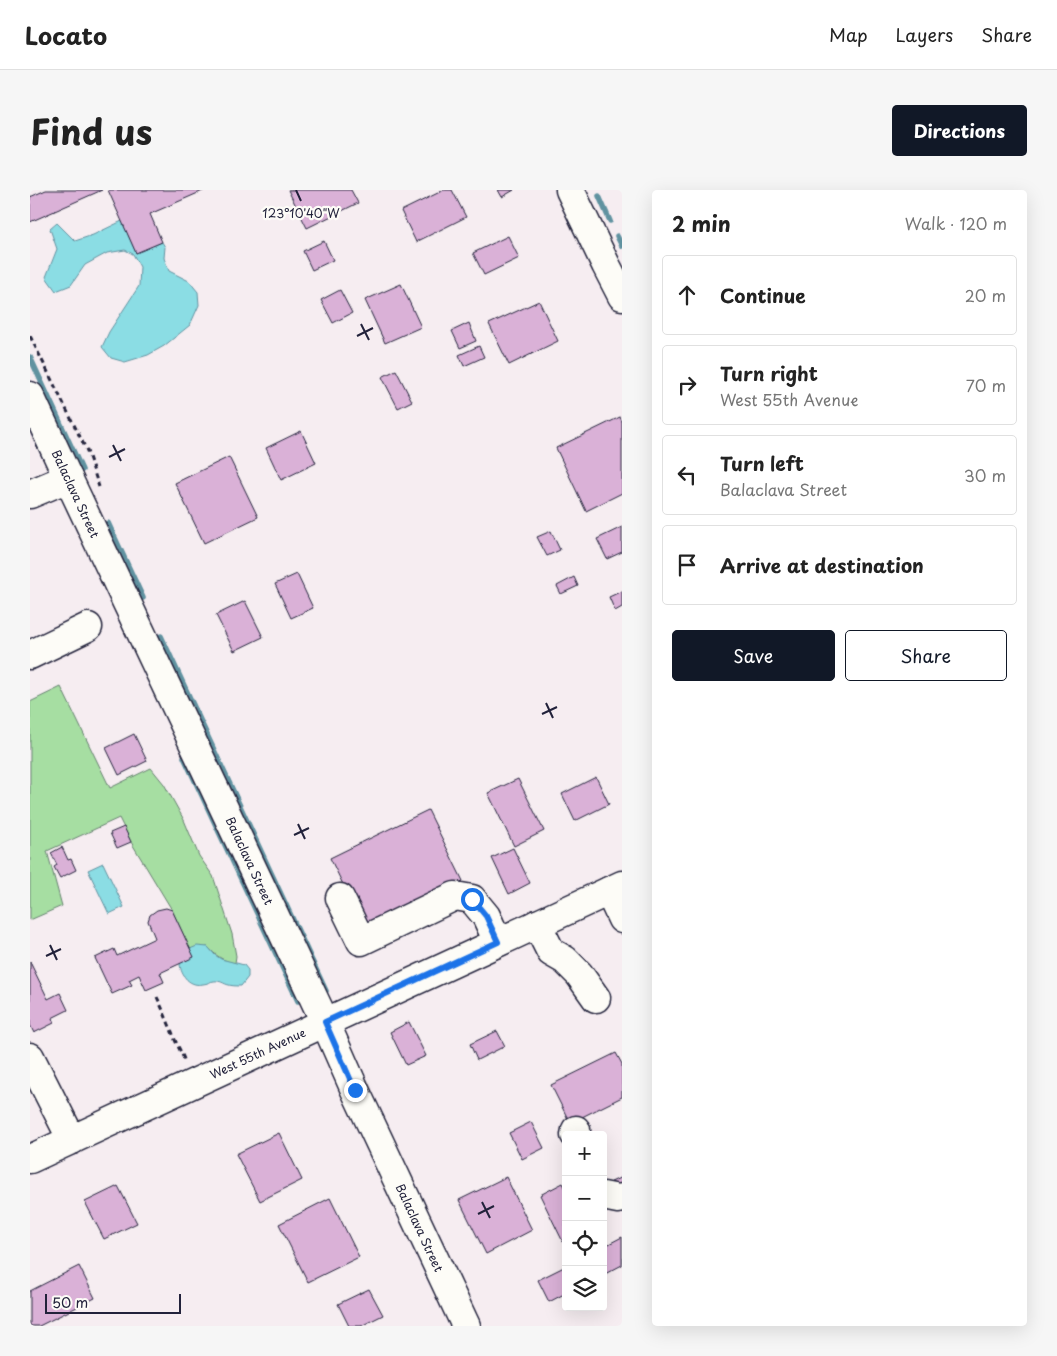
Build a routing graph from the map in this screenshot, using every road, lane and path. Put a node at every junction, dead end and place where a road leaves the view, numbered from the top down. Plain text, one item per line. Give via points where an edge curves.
1 (570, 190) edge
2 (622, 296) edge
3 (30, 396) edge
4 (68, 478) junction
5 (30, 494) edge
6 (88, 627) dead end
7 (30, 655) edge
8 (616, 888) edge
9 (340, 898) dead end
10 (622, 919) edge
11 (537, 924) junction
12 (498, 942) junction
13 (157, 997) dead end
14 (596, 998) dead end
15 (325, 1022) junction
16 (30, 1057) edge
17 (190, 1085) junction
18 (72, 1140) junction
19 (30, 1159) edge
20 (607, 1197) edge
21 (622, 1198) edge
22 (466, 1326) edge

1 - 2 street
3 - 4 street, Balaclava Street
4 - 5 street
4 - 15 street, Balaclava Street
6 - 7 street
8 - 10 street
8 - 11 street, West 55th Avenue
9 - 12 street via 361,942 455,896 472,899 486,916
11 - 12 street, West 55th Avenue
11 - 14 street via 551,952 579,974
12 - 15 street, West 55th Avenue
13 - 17 path via 182,1053
15 - 17 street, West 55th Avenue
15 - 22 street, Balaclava Street
16 - 18 street
17 - 18 street, West 55th Avenue
18 - 19 street, West 55th Avenue
20 - 21 street

